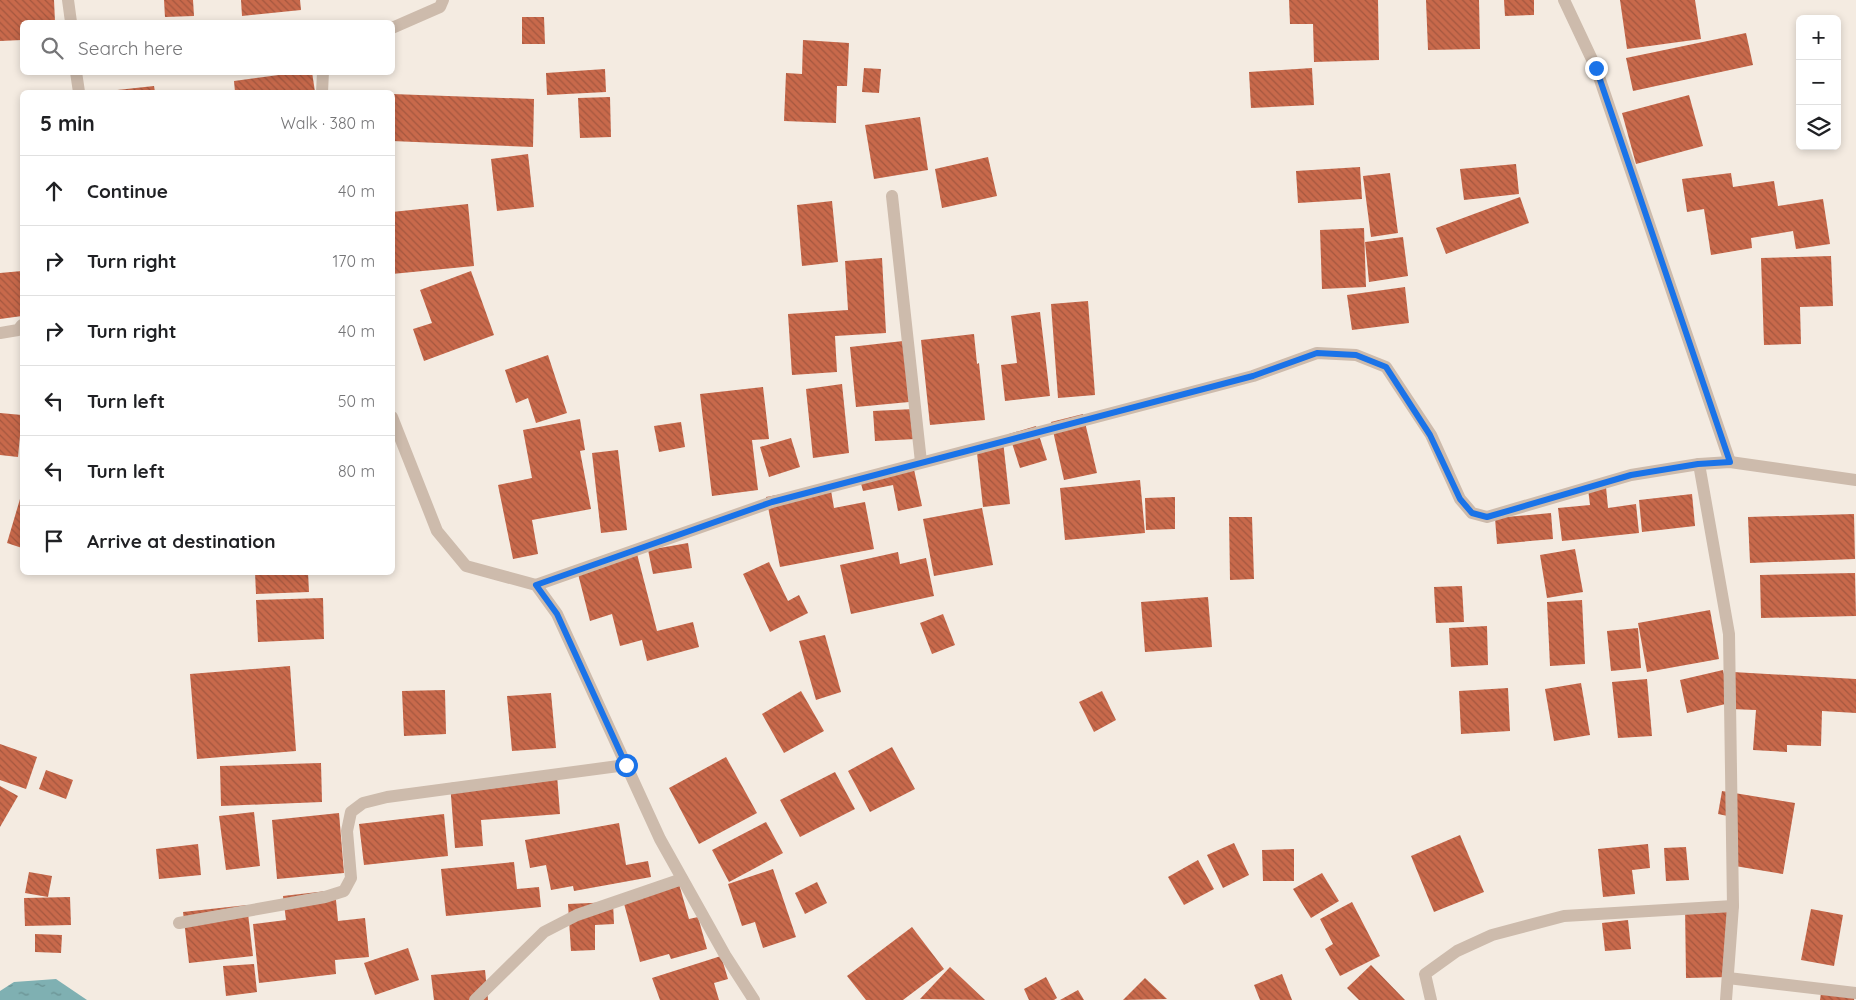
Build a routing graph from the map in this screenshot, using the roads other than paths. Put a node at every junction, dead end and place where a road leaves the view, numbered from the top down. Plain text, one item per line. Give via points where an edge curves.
1 (68, 0) edge
2 (443, 0) edge
3 (1564, 0) edge
4 (71, 20) edge
5 (395, 27) edge
6 (76, 75) edge
7 (323, 75) edge
8 (79, 90) edge
9 (322, 90) edge
10 (892, 196) dead end
11 (20, 328) edge
12 (0, 333) edge
13 (395, 425) edge
14 (921, 462) junction
15 (1730, 462) junction
16 (1698, 464) junction
17 (1856, 480) edge
18 (536, 585) junction
19 (626, 765) junction
20 (682, 879) junction
21 (1733, 906) junction
22 (179, 923) dead end
23 (1728, 978) junction
24 (1856, 993) edge
25 (475, 1000) edge
26 (754, 1000) edge
27 (1431, 1000) edge
28 (1726, 1000) edge

1 - 4 street
2 - 5 street via 440,7
3 - 15 street via 1596,68
6 - 8 street
7 - 9 street
10 - 14 street
11 - 12 street
13 - 18 street via 437,531 466,566
14 - 16 street via 1253,376 1317,353 1356,355 1386,367 1430,435 1460,499 1472,513 1487,517 1631,475
14 - 18 street via 772,502
15 - 16 street
15 - 17 street
16 - 21 street via 1728,634
18 - 19 street via 557,614
19 - 20 street
19 - 22 street via 387,797 363,803 351,812 347,831 352,878 344,891
20 - 25 street via 577,915 544,932
20 - 26 street
21 - 23 street
21 - 27 street via 1564,916 1492,935 1457,951 1425,974
23 - 24 street
23 - 28 street

